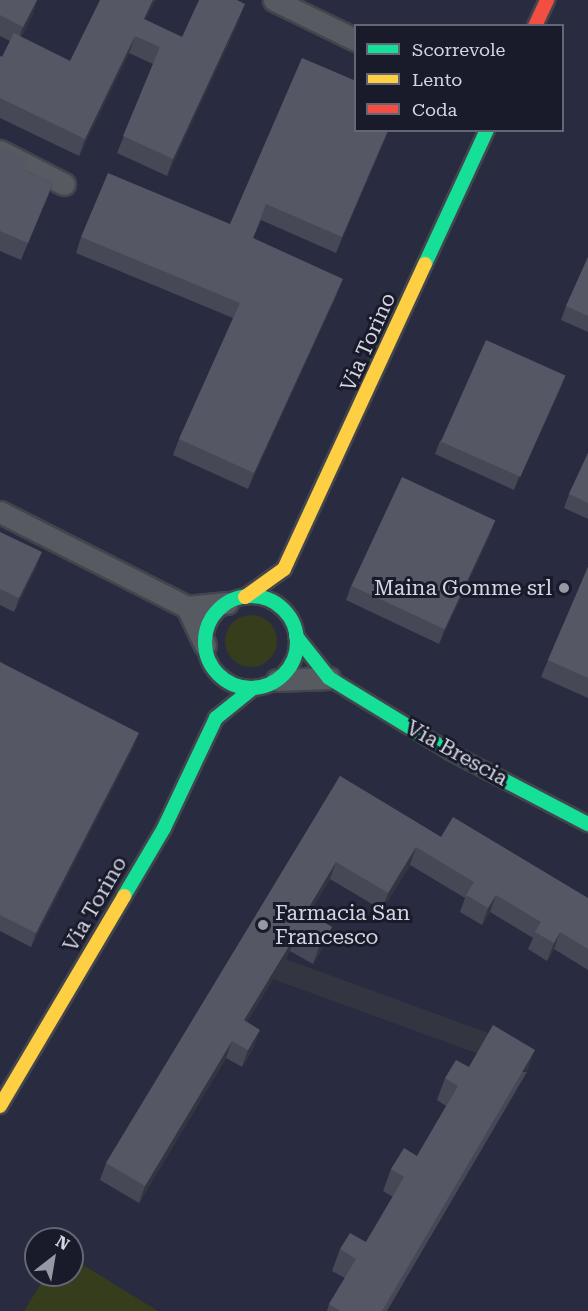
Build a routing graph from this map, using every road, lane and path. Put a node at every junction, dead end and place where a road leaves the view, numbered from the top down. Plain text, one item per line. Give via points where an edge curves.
1 (274, 0) edge
2 (547, 0) edge
3 (536, 24) edge
4 (354, 39) edge
5 (486, 132) edge
6 (0, 152) edge
7 (64, 184) dead end
8 (0, 512) edge
9 (284, 569) junction
10 (236, 600) junction
11 (187, 607) junction
12 (289, 617) junction
13 (296, 636) junction
14 (205, 645) junction
15 (213, 669) junction
16 (329, 678) junction
17 (278, 680) junction
18 (252, 688) junction
19 (216, 718) junction
20 (588, 824) edge
21 (0, 1106) edge

1 - 4 street
2 - 3 street
5 - 9 street, Via Torino
6 - 7 street
8 - 11 street
9 - 10 street, Via Torino
9 - 12 street
10 - 11 street
10 - 12 street via 274,602
10 - 14 street, Via Torino via 213,616
11 - 14 street
12 - 13 street
13 - 16 street, Via Brescia
13 - 17 street via 295,657
14 - 15 street, Via Torino
15 - 18 street via 230,684
15 - 19 street, Via Torino
16 - 17 street
16 - 20 street, Via Brescia via 450,752
17 - 18 street, Via Torino
18 - 19 street, Via Torino
19 - 21 street, Via Torino via 164,828

